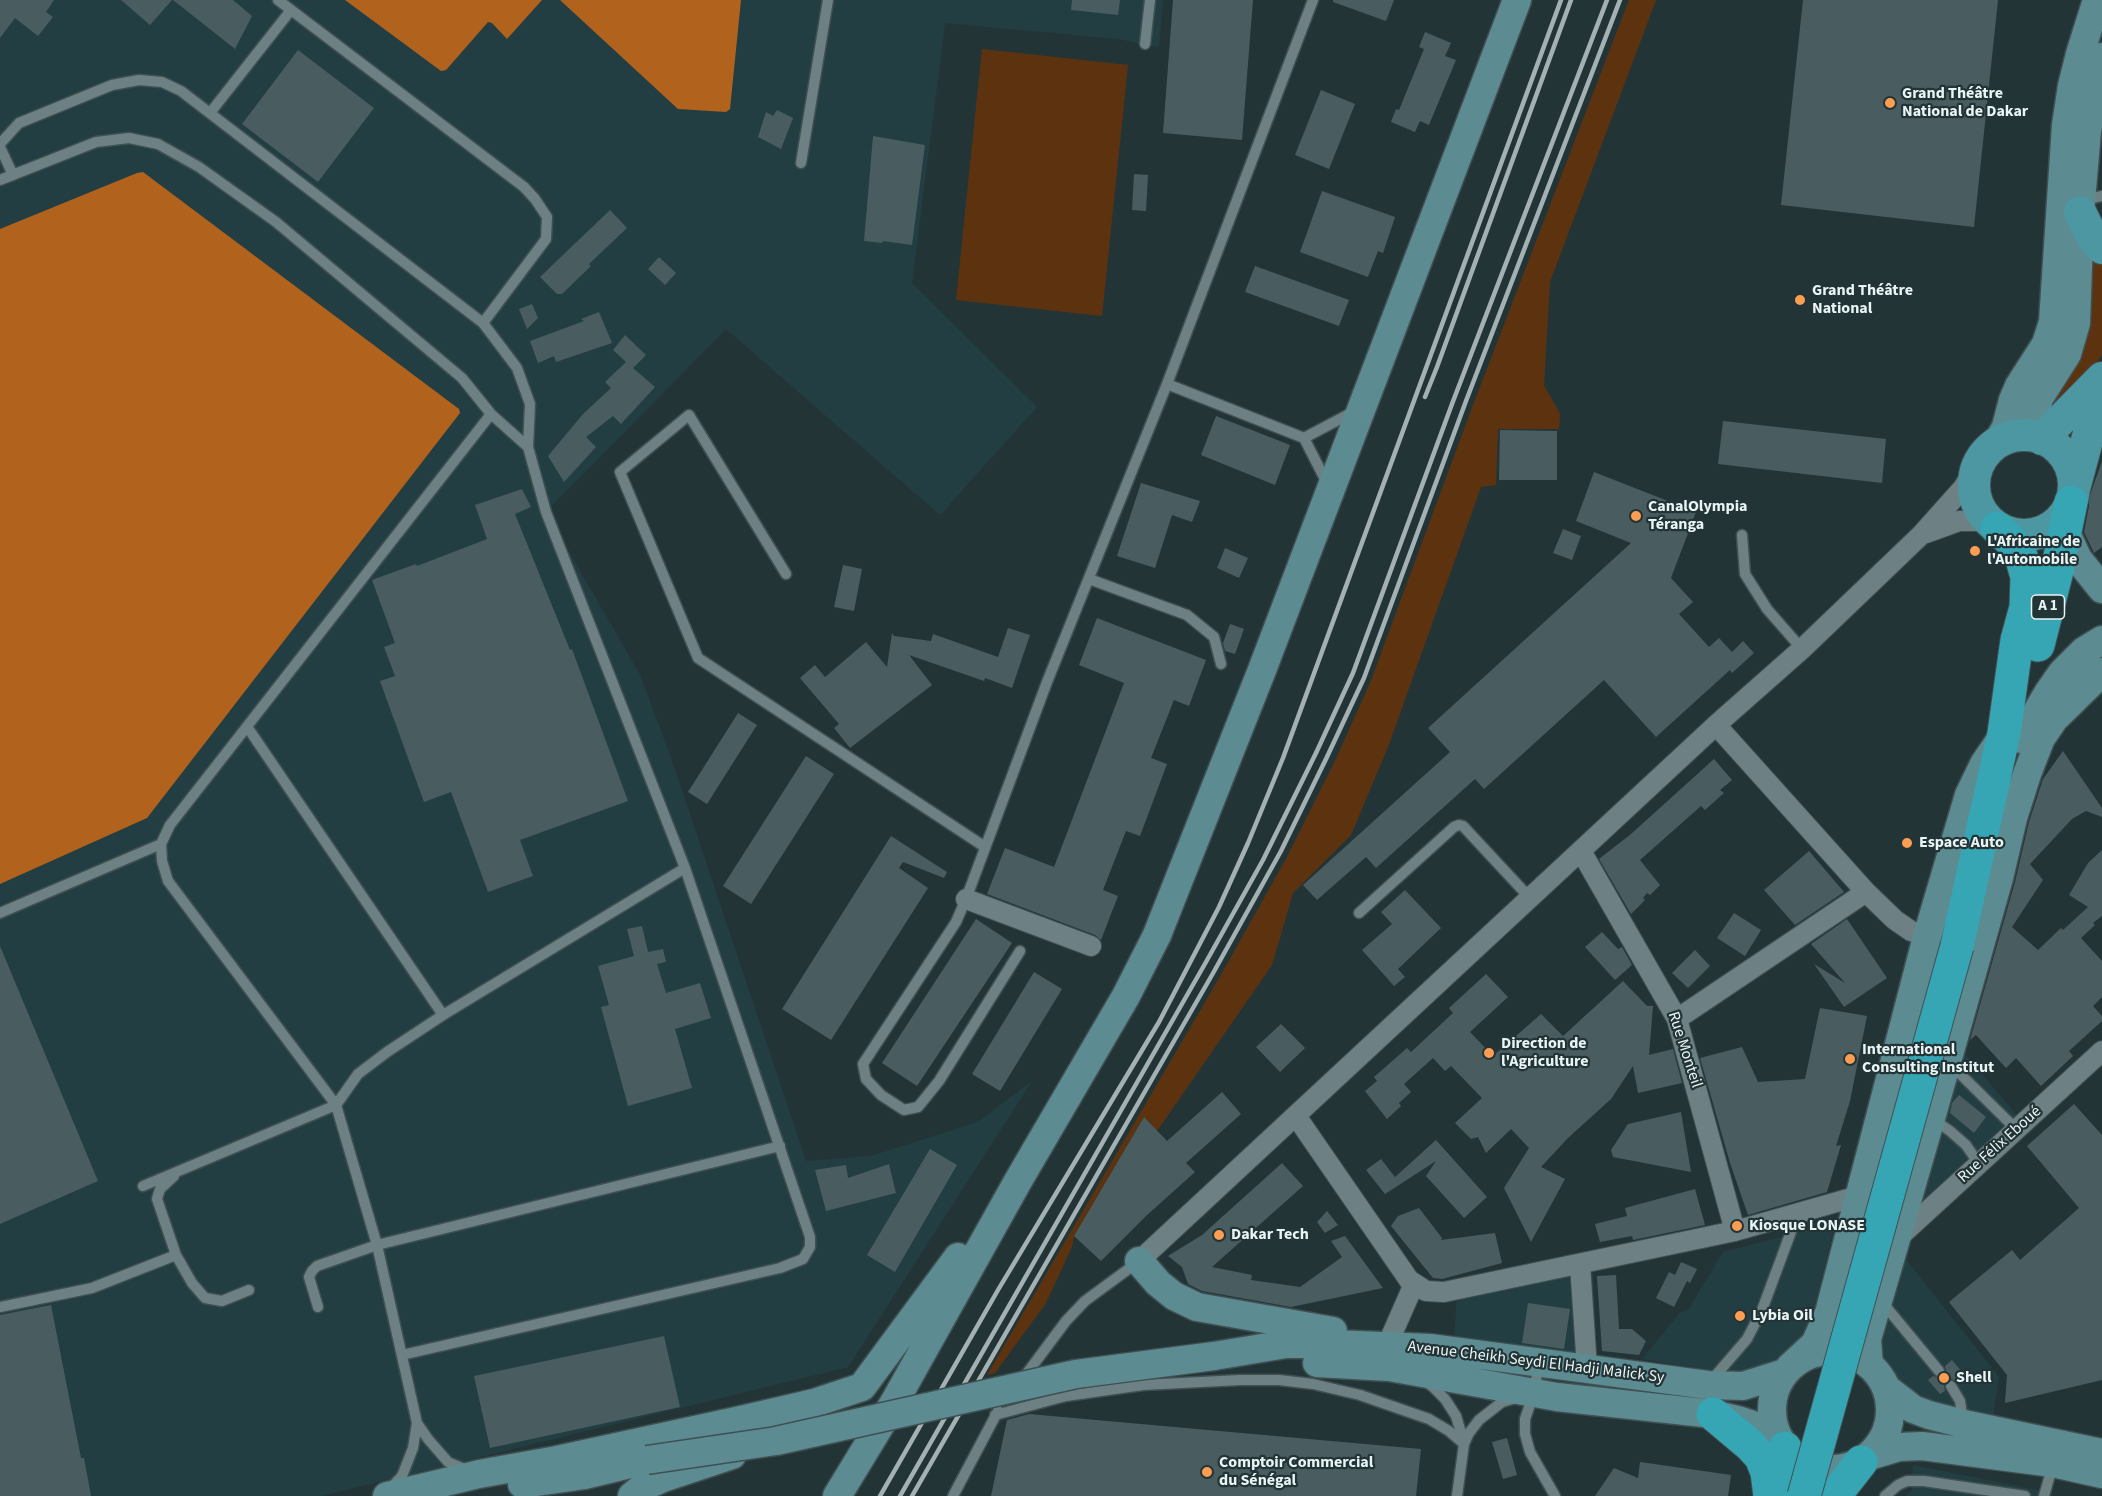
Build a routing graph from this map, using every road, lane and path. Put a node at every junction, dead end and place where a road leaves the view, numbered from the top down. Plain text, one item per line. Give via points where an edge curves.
1 (278, 0) edge
2 (828, 0) edge
3 (1150, 0) edge
4 (1313, 0) edge
5 (1517, 0) edge
6 (2097, 0) edge
7 (291, 10) junction
8 (1145, 44) dead end
9 (2102, 57) edge
10 (210, 113) junction
11 (0, 145) edge
12 (801, 162) dead end
13 (13, 175) junction
14 (0, 180) edge
15 (2087, 203) edge
16 (2102, 248) edge
17 (483, 323) junction
18 (2102, 378) edge
19 (1167, 384) junction
20 (2102, 384) edge
21 (1363, 406) junction
22 (491, 414) junction
23 (1304, 438) junction
24 (2040, 438) junction
25 (528, 447) junction
26 (1988, 454) junction
27 (1331, 490) junction
28 (2072, 496) junction
29 (1993, 525) junction
30 (2066, 533) junction
31 (1742, 535) dead end
32 (1921, 536) junction
33 (786, 574) dead end
34 (1089, 579) junction
35 (2102, 589) edge
36 (2102, 639) edge
37 (1802, 649) junction
38 (1221, 664) dead end
39 (2102, 672) edge
40 (2006, 720) junction
41 (1716, 725) junction
42 (248, 728) junction
43 (1988, 808) junction
44 (161, 844) junction
45 (986, 847) junction
46 (1581, 851) junction
47 (686, 868) junction
48 (1866, 892) junction
49 (1530, 898) junction
50 (966, 899) junction
51 (0, 913) edge
52 (1359, 913) dead end
53 (1927, 937) junction
54 (1090, 946) dead end
55 (1020, 951) dead end
56 (443, 1015) junction
57 (1677, 1019) junction
58 (2102, 1051) edge
59 (1947, 1062) junction
60 (336, 1105) junction
61 (1296, 1116) junction
62 (1931, 1118) junction
63 (2017, 1130) junction
64 (780, 1146) junction
65 (1979, 1164) junction
66 (181, 1169) junction
67 (1018, 1181) junction
68 (143, 1186) dead end
69 (1858, 1196) junction
70 (1798, 1213) junction
71 (1736, 1231) junction
72 (1898, 1238) junction
73 (377, 1245) junction
74 (176, 1255) junction
75 (1139, 1262) junction
76 (1580, 1264) junction
77 (1414, 1284) junction
78 (249, 1290) dead end
79 (1879, 1298) junction
80 (0, 1307) edge
81 (318, 1307) dead end
82 (1430, 1348) junction
83 (1287, 1353) junction
84 (1389, 1354) junction
85 (402, 1355) junction
86 (1539, 1362) junction
87 (1869, 1365) junction
88 (1587, 1368) junction
89 (1787, 1370) junction
90 (1939, 1371) dead end
91 (1951, 1386) dead end
92 (862, 1387) junction
93 (1886, 1388) junction
94 (1533, 1397) junction
95 (1711, 1400) junction
96 (895, 1401) junction
97 (995, 1416) junction
98 (417, 1423) junction
99 (1964, 1424) junction
100 (1464, 1444) junction
101 (1782, 1444) junction
102 (2102, 1453) edge
103 (1865, 1459) junction
104 (2053, 1463) junction
105 (655, 1469) junction
106 (479, 1474) junction
107 (2102, 1474) edge
108 (574, 1484) edge
109 (386, 1496) edge
110 (440, 1496) edge
111 (508, 1496) edge
112 (632, 1496) edge
113 (837, 1496) edge
114 (953, 1496) edge
115 (1457, 1496) edge
116 (1555, 1496) edge
117 (1770, 1496) edge
118 (1780, 1496) edge
119 (1804, 1496) edge
120 (1837, 1496) edge
121 (1885, 1496) edge
122 (2025, 1496) edge
123 (2044, 1496) edge

1 - 7 lane
2 - 12 lane
3 - 8 lane
4 - 19 lane
5 - 21 street
6 - 26 street via 2072,86 2066,125 2053,322 2046,344 2019,386 2006,427
7 - 10 lane
7 - 17 lane via 524,187 547,217 546,239
9 - 15 street via 2087,131
10 - 11 lane via 162,82 139,80 112,85 20,123
10 - 17 lane
11 - 13 lane
13 - 14 lane
13 - 22 lane via 96,142 129,138 158,144 199,167 276,222 462,378
15 - 16 main road via 2094,240
15 - 24 street via 2076,323 2067,354 2039,398 2035,417
17 - 25 lane via 518,368 530,404
18 - 24 main road
19 - 23 lane
19 - 34 lane
20 - 28 main road
21 - 23 lane
21 - 27 street
22 - 25 lane
22 - 42 lane
23 - 27 lane
24 - 26 main road via 2016,435
24 - 28 main road via 2067,459
25 - 47 lane via 546,512
26 - 29 main road via 1974,475 1974,495 1982,514
26 - 32 street
27 - 67 street via 1157,935 1126,996
28 - 29 main road via 2060,521 2040,533 2018,535
28 - 30 highway, A 1
29 - 32 street via 1959,521
29 - 40 highway, A 1 via 2011,541 2020,556 2028,588
30 - 35 street via 2078,559
30 - 40 highway, A 1 via 2038,646
31 - 37 lane via 1745,574 1767,609
32 - 37 street
33 - 45 lane via 689,415 620,472 698,658
34 - 38 lane via 1187,615 1214,637
34 - 45 lane
36 - 43 street via 2073,661 2048,693
37 - 41 street
39 - 59 street via 2054,719 2041,738 2013,818
40 - 43 highway, A 1
40 - 53 street via 1969,795
41 - 46 street
41 - 48 street
42 - 44 lane via 170,825
42 - 56 lane
43 - 119 highway, A 1, bridge via 1957,946
44 - 51 lane
44 - 60 lane via 168,881
45 - 50 lane
46 - 49 street
46 - 57 street, Rue Monteil
47 - 56 lane
47 - 64 lane
48 - 53 street via 1895,920
48 - 57 street
49 - 52 lane via 1459,825
49 - 61 street
50 - 54 street
50 - 55 lane via 956,922 862,1064 866,1079 881,1095 904,1110 918,1107 939,1081
53 - 69 street
56 - 60 lane via 358,1074
57 - 71 street, Rue Monteil
58 - 63 street, Rue Félix Eboué
59 - 62 street
59 - 63 lane
60 - 66 lane
60 - 73 lane
61 - 75 street
61 - 77 street
62 - 65 lane via 1966,1145
62 - 72 street
63 - 65 street, Rue Félix Eboué
64 - 73 lane
64 - 85 lane via 810,1237 807,1254 798,1263
65 - 72 street, Rue Félix Eboué
66 - 68 lane
66 - 74 lane via 160,1189 157,1199
67 - 92 street
67 - 96 street
69 - 70 street
69 - 89 street via 1821,1333 1815,1344
70 - 71 street
70 - 95 lane via 1762,1310
71 - 76 street
72 - 79 street
73 - 81 lane via 312,1271 309,1277
73 - 85 lane
74 - 78 lane via 205,1298 222,1301
74 - 80 lane via 92,1288
75 - 84 street via 1174,1296 1197,1307
75 - 97 lane via 1085,1301 1066,1321
76 - 77 street via 1444,1292 1426,1291
76 - 88 street
77 - 84 street
79 - 87 street via 1867,1339
79 - 90 lane
82 - 83 street, Avenue Cheikh Seydi El Hadji Malick Sy
82 - 84 street
82 - 86 street, Avenue Cheikh Seydi El Hadji Malick Sy
83 - 84 street, Avenue Cheikh Seydi El Hadji Malick Sy
83 - 105 street, bridge via 1214,1356 1076,1374
84 - 94 street, Avenue Cheikh Seydi El Hadji Malick Sy
84 - 100 lane via 1439,1393 1456,1416
85 - 98 lane
86 - 88 street, Avenue Cheikh Seydi El Hadji Malick Sy
86 - 94 lane
87 - 89 street via 1851,1354 1829,1351 1808,1355
87 - 93 street
88 - 95 street, Avenue Cheikh Seydi El Hadji Malick Sy
89 - 95 street, Avenue Cheikh Seydi El Hadji Malick Sy
89 - 101 street via 1773,1394 1771,1406
91 - 99 lane via 1960,1401
92 - 96 street
92 - 106 street via 741,1420
93 - 99 street via 1913,1409
93 - 103 street via 1890,1420 1883,1440
94 - 95 street, Avenue Cheikh Seydi El Hadji Malick Sy
94 - 100 lane via 1502,1402 1479,1420
94 - 116 lane via 1525,1419 1525,1434 1530,1452
95 - 101 street, Avenue Cheikh Seydi El Hadji Malick Sy via 1762,1428
95 - 117 highway via 1761,1457
96 - 113 street
97 - 100 lane via 1066,1396 1143,1385 1279,1380 1313,1384 1429,1419
97 - 114 lane
98 - 106 lane via 448,1462
98 - 109 lane via 402,1476
99 - 102 street
100 - 115 lane
101 - 103 street via 1795,1458 1816,1468 1839,1469
101 - 118 highway
103 - 104 street via 1911,1446
103 - 120 highway
104 - 107 street
104 - 123 lane
105 - 108 street
105 - 112 street
106 - 109 street
108 - 110 street via 496,1487
108 - 111 street
121 - 122 lane via 1907,1481 1924,1481

